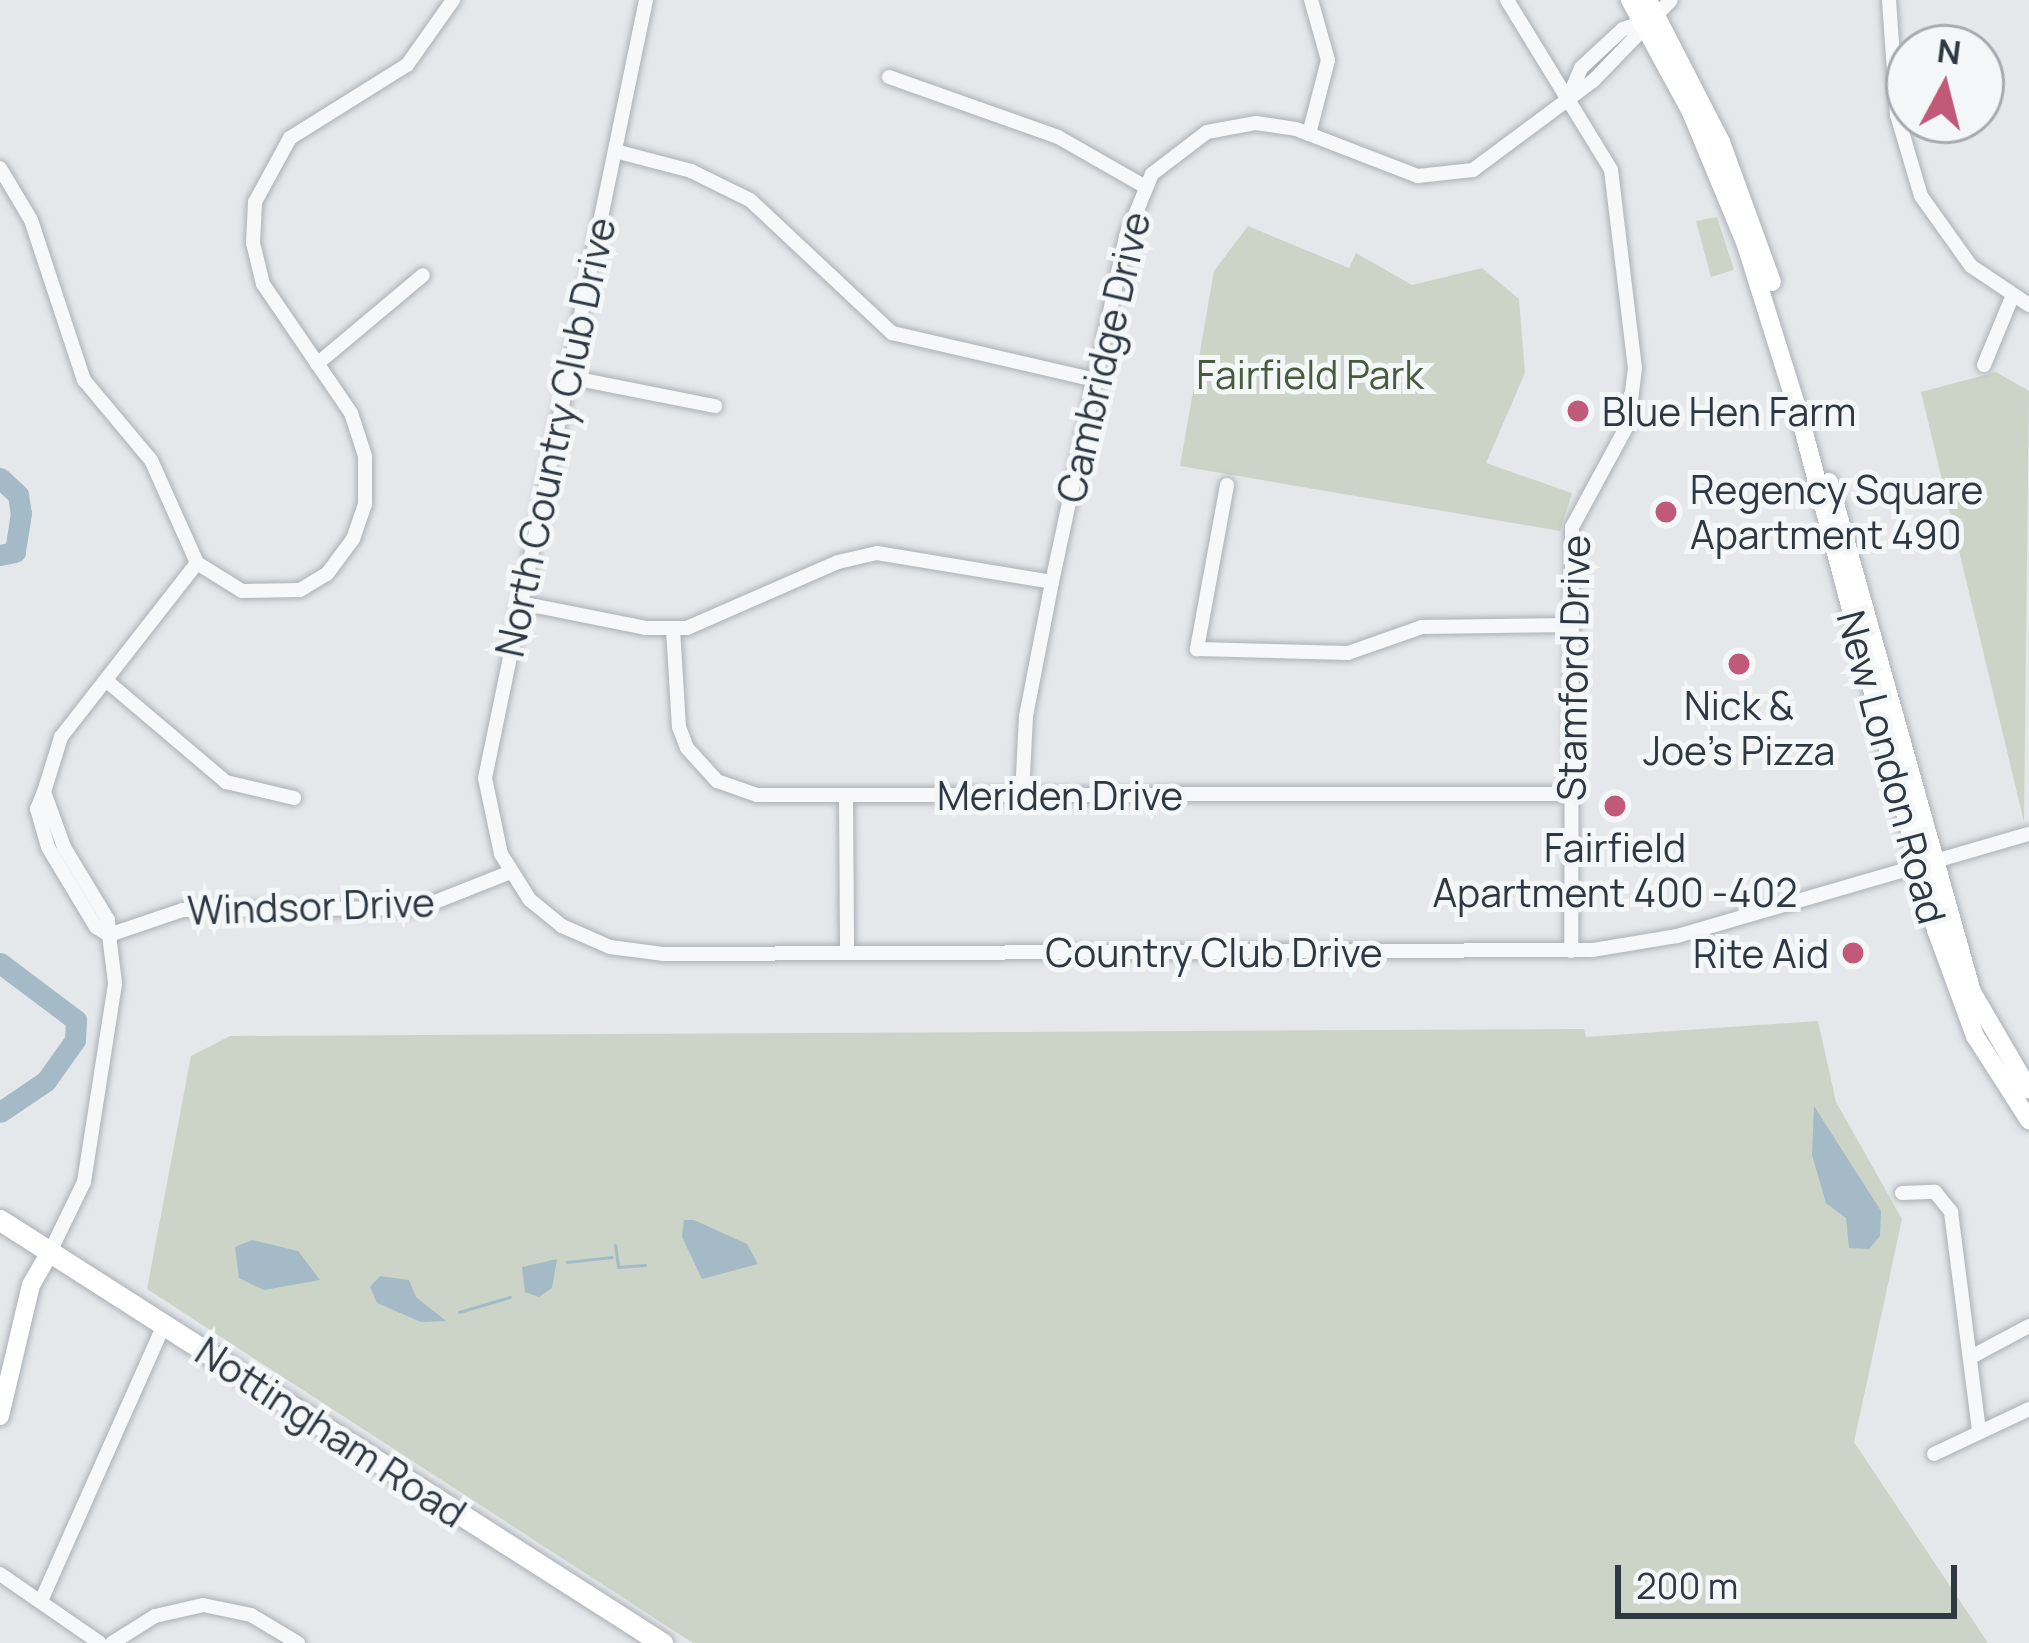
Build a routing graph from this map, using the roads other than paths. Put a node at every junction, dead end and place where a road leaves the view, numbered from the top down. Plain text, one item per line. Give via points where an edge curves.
1 (453, 0) edge
2 (646, 0) edge
3 (1311, 0) edge
4 (1507, 0) edge
5 (1630, 0) edge
6 (1889, 0) edge
7 (1655, 8) edge
8 (890, 77) dead end
9 (1570, 94) junction
10 (1309, 134) junction
11 (615, 151) junction
12 (0, 168) edge
13 (1144, 186) junction
14 (423, 275) dead end
15 (2012, 297) junction
16 (2029, 305) edge
17 (317, 364) junction
18 (1984, 365) dead end
19 (568, 377) junction
20 (1096, 380) junction
21 (715, 406) dead end
22 (1227, 485) dead end
23 (197, 563) junction
24 (1052, 582) junction
25 (521, 603) junction
26 (1570, 626) junction
27 (674, 629) junction
28 (108, 682) junction
29 (1571, 794) junction
30 (1022, 795) junction
31 (846, 796) junction
32 (294, 798) dead end
33 (2029, 834) edge
34 (1927, 864) junction
35 (511, 872) junction
36 (109, 935) junction
37 (1571, 951) junction
38 (847, 953) junction
39 (2029, 1090) edge
40 (2029, 1120) edge
41 (1902, 1193) dead end
42 (0, 1220) edge
43 (50, 1252) junction
44 (164, 1325) junction
45 (2029, 1326) edge
46 (1971, 1357) junction
47 (2029, 1409) edge
48 (0, 1417) edge
49 (1979, 1431) junction
50 (1934, 1454) dead end
51 (0, 1574) edge
52 (40, 1601) junction
53 (100, 1643) edge
54 (112, 1643) edge
55 (298, 1643) edge
56 (662, 1643) edge

1 - 17 street via 407,65 290,138 259,188 252,229 258,270
2 - 11 street, North Country Club Drive
3 - 10 street via 1328,60
4 - 9 street, Stamford Drive
5 - 7 main road, New London Road
6 - 15 street via 1897,115 1922,196 1958,253
7 - 9 street, Cambridge Drive via 1634,43
7 - 34 main road, New London Road via 1766,301
8 - 13 street via 1058,136
9 - 10 street, Cambridge Drive via 1499,156 1460,174 1403,172
9 - 26 street, Stamford Drive via 1612,170 1635,368 1628,424 1572,527
10 - 13 street, Cambridge Drive via 1272,124 1222,127 1178,148
11 - 19 street, North Country Club Drive
11 - 20 street via 691,171 750,200 892,333
12 - 23 street via 31,220 84,380 151,460
13 - 20 street, Cambridge Drive
14 - 17 street
15 - 16 street
15 - 18 street
17 - 23 street via 351,413 365,456 365,504 345,554 314,584 271,596 228,586
19 - 21 street
19 - 25 street, North Country Club Drive
20 - 24 street, Cambridge Drive
22 - 26 street via 1197,649 1348,653 1422,627
23 - 28 street via 164,596
24 - 27 street via 877,553 819,570 715,622
24 - 30 street, Cambridge Drive via 1026,716
25 - 27 street
25 - 35 street, North Country Club Drive via 485,778 491,827
26 - 29 street, Stamford Drive
27 - 31 street, Meriden Drive via 679,727 705,771 757,795
28 - 32 street via 226,782
28 - 36 street via 61,737 37,809 48,847 95,927
29 - 30 street, Meriden Drive
29 - 37 street, Stamford Drive
30 - 31 street, Meriden Drive
31 - 38 street
33 - 34 street, Country Club Drive
34 - 37 street, Country Club Drive via 1655,941
34 - 39 main road, New London Road via 1972,992
34 - 40 main road, New London Road via 1975,1036
35 - 36 street, Windsor Drive via 421,908 183,910
35 - 38 street, Country Club Drive via 550,918 610,947
36 - 43 street via 115,983 84,1182
37 - 38 street, Country Club Drive
41 - 46 street via 1935,1192 1951,1212
42 - 43 main road, Nottingham Road
43 - 44 main road, Nottingham Road
43 - 48 main road via 31,1286
44 - 52 street
44 - 56 main road, Nottingham Road
45 - 46 street
46 - 49 street
47 - 49 street
49 - 50 street
51 - 52 street
52 - 53 street
54 - 55 street via 155,1616 203,1605 251,1615

